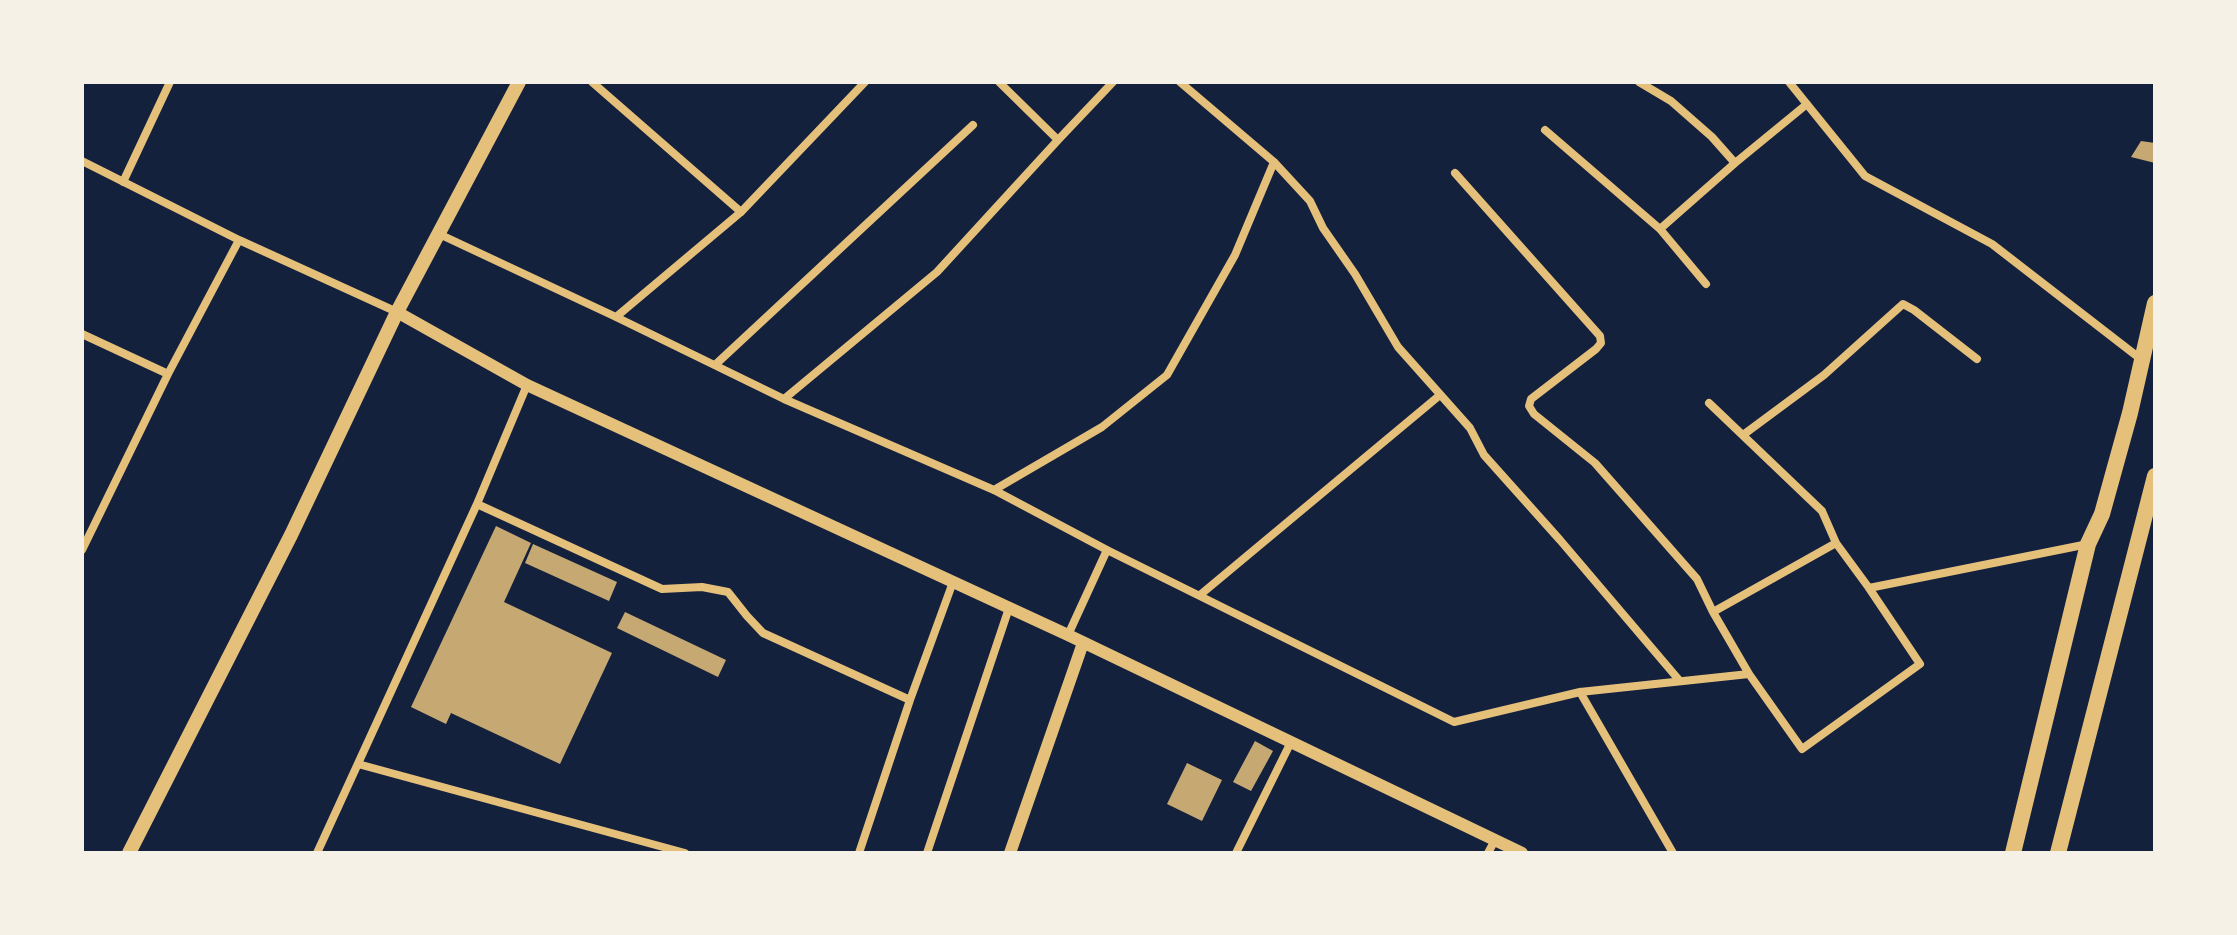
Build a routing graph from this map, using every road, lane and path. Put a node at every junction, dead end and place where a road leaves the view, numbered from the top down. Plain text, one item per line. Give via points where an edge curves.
1 (170, 82) edge
2 (519, 82) edge
3 (592, 82) edge
4 (865, 82) edge
5 (999, 82) edge
6 (1113, 82) edge
7 (1180, 82) edge
8 (1639, 82) edge
9 (1789, 82) edge
10 (1807, 104) junction
11 (973, 125) dead end
12 (1545, 130) dead end
13 (1058, 140) junction
14 (82, 161) edge
15 (1274, 162) junction
16 (1735, 163) junction
17 (1455, 173) dead end
18 (123, 182) junction
19 (741, 212) junction
20 (1660, 229) junction
21 (439, 234) junction
22 (239, 240) junction
23 (1706, 284) dead end
24 (2155, 303) edge
25 (397, 312) junction
26 (616, 317) junction
27 (82, 334) edge
28 (1977, 359) dead end
29 (2143, 360) junction
30 (715, 365) junction
31 (168, 374) junction
32 (527, 385) junction
33 (1440, 395) junction
34 (784, 399) junction
35 (1709, 403) dead end
36 (1743, 435) junction
37 (2155, 476) edge
38 (994, 490) junction
39 (477, 504) junction
40 (1836, 543) junction
41 (2088, 544) junction
42 (82, 550) edge
43 (1107, 550) junction
44 (953, 582) junction
45 (1869, 588) junction
46 (1200, 595) junction
47 (1009, 608) junction
48 (1713, 612) junction
49 (1068, 635) junction
50 (1083, 643) junction
51 (1749, 674) junction
52 (1679, 680) junction
53 (1580, 692) junction
54 (910, 700) junction
55 (1291, 742) junction
56 (358, 764) junction
57 (1495, 840) junction
58 (129, 853) edge
59 (317, 853) edge
60 (685, 853) edge
61 (859, 853) edge
62 (927, 853) edge
63 (1010, 853) edge
64 (1236, 853) edge
65 (1488, 853) edge
66 (1522, 853) edge
67 (1673, 853) edge
68 (2013, 853) edge
69 (2058, 853) edge

1 - 18 street
2 - 21 main road
3 - 19 street
4 - 19 street
5 - 13 street
6 - 13 street
7 - 15 street
8 - 16 street via 1671,101
9 - 10 street
10 - 16 street
10 - 29 street via 1865,176 1992,244
11 - 30 street
12 - 20 street
13 - 34 street via 937,272
14 - 18 street
15 - 33 street via 1310,201 1398,347
15 - 38 street via 1235,255 1167,375 1102,427
16 - 20 street
17 - 48 street via 1600,336 1596,349 1531,399 1529,406 1604,473 1697,579
18 - 22 street
19 - 26 street
20 - 23 street
21 - 25 main road
21 - 26 street
22 - 25 street
22 - 31 street
24 - 29 main road
25 - 32 street
25 - 58 main road via 291,535
26 - 30 street
27 - 31 street
28 - 36 street via 1903,304 1824,375
29 - 41 main road via 2102,514
30 - 34 street
31 - 42 street
32 - 39 street
32 - 44 street
33 - 46 street
33 - 52 street via 1470,428 1484,455
34 - 38 street
35 - 36 street
36 - 40 street via 1822,511
37 - 69 main road
38 - 43 street
39 - 54 street via 662,589 728,592 763,633
39 - 56 street
40 - 45 street
40 - 48 street
41 - 45 street
41 - 68 main road
43 - 46 street
43 - 49 street
44 - 47 street
44 - 54 street
45 - 51 street via 1920,664 1802,749
46 - 53 street via 1454,722
47 - 49 street
47 - 62 street
48 - 51 street
49 - 50 street
50 - 55 street
50 - 63 street
51 - 52 street
52 - 53 street
53 - 67 street
54 - 61 street
55 - 57 street
55 - 64 street
56 - 59 street
56 - 60 street
57 - 65 street
57 - 66 street

